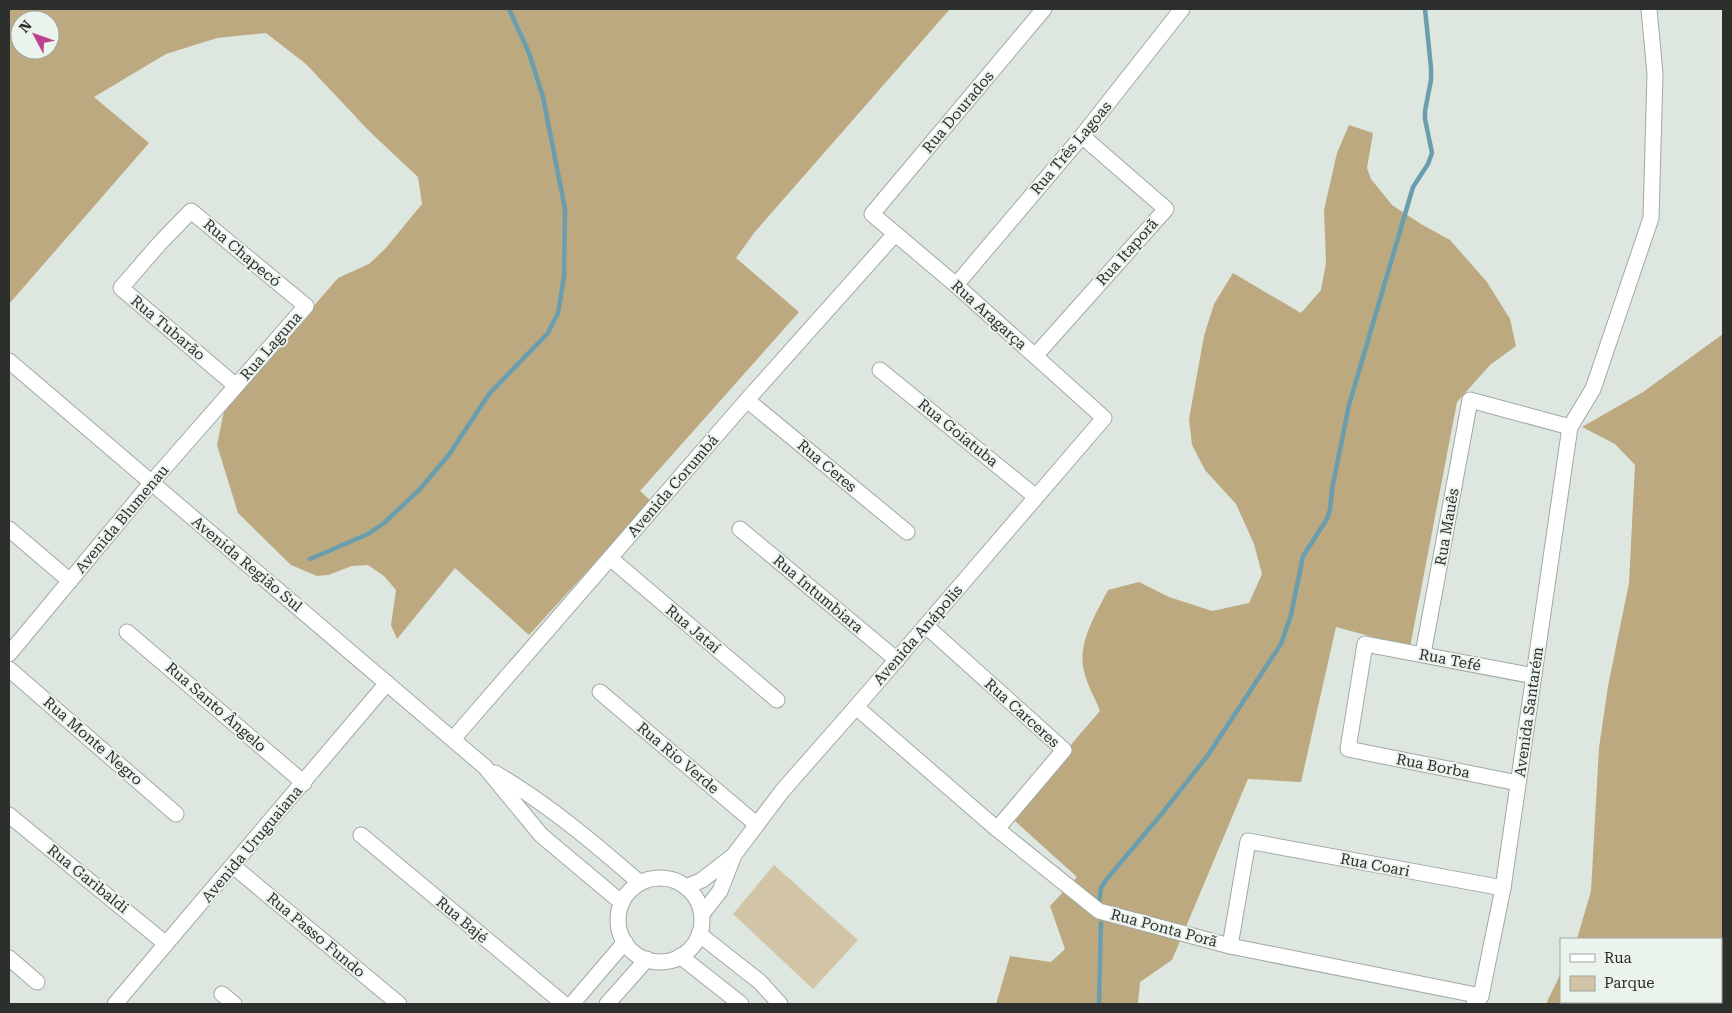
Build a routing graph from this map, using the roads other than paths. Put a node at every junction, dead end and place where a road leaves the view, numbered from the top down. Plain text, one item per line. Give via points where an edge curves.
1 (1044, 9) edge
2 (1182, 9) edge
3 (1649, 9) edge
4 (1082, 136) junction
5 (872, 214) joint
6 (895, 234) junction
7 (159, 244) joint
8 (956, 285) junction
9 (306, 306) joint
10 (1035, 356) junction
11 (9, 361) edge
12 (880, 370) dead end
13 (236, 386) junction
14 (747, 400) junction
15 (1104, 418) joint
16 (1570, 426) junction
17 (152, 482) junction
18 (1036, 497) junction
19 (9, 529) edge
20 (740, 529) dead end
21 (906, 532) dead end
22 (610, 558) junction
23 (70, 581) junction
24 (926, 626) junction
25 (127, 632) dead end
26 (9, 654) edge
27 (1423, 654) junction
28 (897, 660) junction
29 (9, 668) edge
30 (1534, 676) junction
31 (387, 683) junction
32 (600, 692) dead end
33 (777, 700) dead end
34 (856, 708) junction
35 (453, 739) junction
36 (1348, 749) joint
37 (485, 767) junction
38 (304, 783) junction
39 (1518, 783) junction
40 (176, 814) dead end
41 (9, 815) edge
42 (756, 824) junction
43 (997, 830) junction
44 (361, 835) dead end
45 (734, 855) junction
46 (233, 866) junction
47 (640, 883) junction
48 (686, 886) junction
49 (1503, 888) junction
50 (622, 903) junction
51 (702, 914) junction
52 (700, 934) junction
53 (625, 942) junction
54 (166, 944) junction
55 (1230, 946) junction
56 (680, 956) junction
57 (9, 958) edge
58 (647, 959) junction
59 (37, 982) dead end
60 (222, 994) dead end
61 (1477, 1000) edge
62 (115, 1004) edge
63 (234, 1004) edge
64 (399, 1004) edge
65 (564, 1004) edge
66 (572, 1004) edge
67 (607, 1004) edge
68 (742, 1004) edge
69 (780, 1004) edge

1 - 5 street, Rua Dourados
2 - 4 street, Rua Três Lagoas
3 - 16 street via 1655,74 1651,218 1593,389
4 - 8 street, Rua Três Lagoas
4 - 10 street, Rua Itaporã via 1166,209
5 - 6 street, Rua Aragarça
6 - 8 street, Rua Aragarça
6 - 14 street, Avenida Corumbá
7 - 9 street, Rua Chapecó via 191,211
7 - 13 street, Rua Tubarão via 121,288
8 - 10 street, Rua Aragarça
9 - 13 street, Rua Laguna
10 - 15 street, Rua Aragarça
11 - 17 street, Avenida Região Sul
12 - 18 street, Rua Goiatuba
13 - 17 street, Avenida Blumenau
14 - 21 street, Rua Ceres
14 - 22 street, Avenida Corumbá
15 - 18 street, Avenida Anápolis
16 - 27 street, Rua Mauês via 1470,400
16 - 30 street, Avenida Santarém
17 - 23 street, Avenida Blumenau
17 - 31 street, Avenida Região Sul
18 - 24 street, Avenida Anápolis
19 - 23 street
20 - 28 street, Rua Intumbiara
22 - 33 street, Rua Jataí
22 - 35 street, Avenida Corumbá
23 - 26 street, Avenida Blumenau
24 - 28 street, Avenida Anápolis
24 - 43 street, Rua Carceres via 1064,750
25 - 38 street, Rua Santo Ângelo
27 - 30 street, Rua Tefé
27 - 36 street, Rua Tefé via 1365,644
28 - 34 street, Avenida Anápolis
29 - 40 street, Rua Monte Negro
30 - 39 street, Avenida Santarém
31 - 35 street, Avenida Região Sul
31 - 38 street, Avenida Uruguaiana
32 - 42 street, Rua Rio Verde
34 - 42 street, Avenida Anápolis
34 - 43 street, Rua Ponta Porã
35 - 37 street, Avenida Região Sul
36 - 39 street, Rua Borba
37 - 47 street, Avenida Região Sul via 526,791 573,826
37 - 50 street, Avenida Região Sul via 541,835
38 - 46 street, Avenida Uruguaiana
39 - 49 street, Avenida Santarém
41 - 54 street, Rua Garibaldi
42 - 45 street, Avenida Anápolis
43 - 55 street, Rua Ponta Porã via 1099,911
44 - 65 street, Rua Bajé
45 - 48 street, Avenida Anápolis via 702,880
45 - 51 street, Avenida Anápolis via 720,890
46 - 54 street, Avenida Uruguaiana
46 - 64 street, Rua Passo Fundo
47 - 48 street via 666,878
47 - 50 street
48 - 51 street via 698,901
49 - 55 street, Rua Coari via 1248,841
49 - 61 street, Avenida Santarém
50 - 53 street via 618,923
51 - 52 street
52 - 56 street via 692,947
52 - 69 street via 760,982
53 - 58 street via 637,955
53 - 66 street
54 - 62 street, Avenida Uruguaiana
55 - 61 street, Rua Ponta Porã
56 - 58 street via 664,962
56 - 68 street
57 - 59 street
58 - 67 street
60 - 63 street

